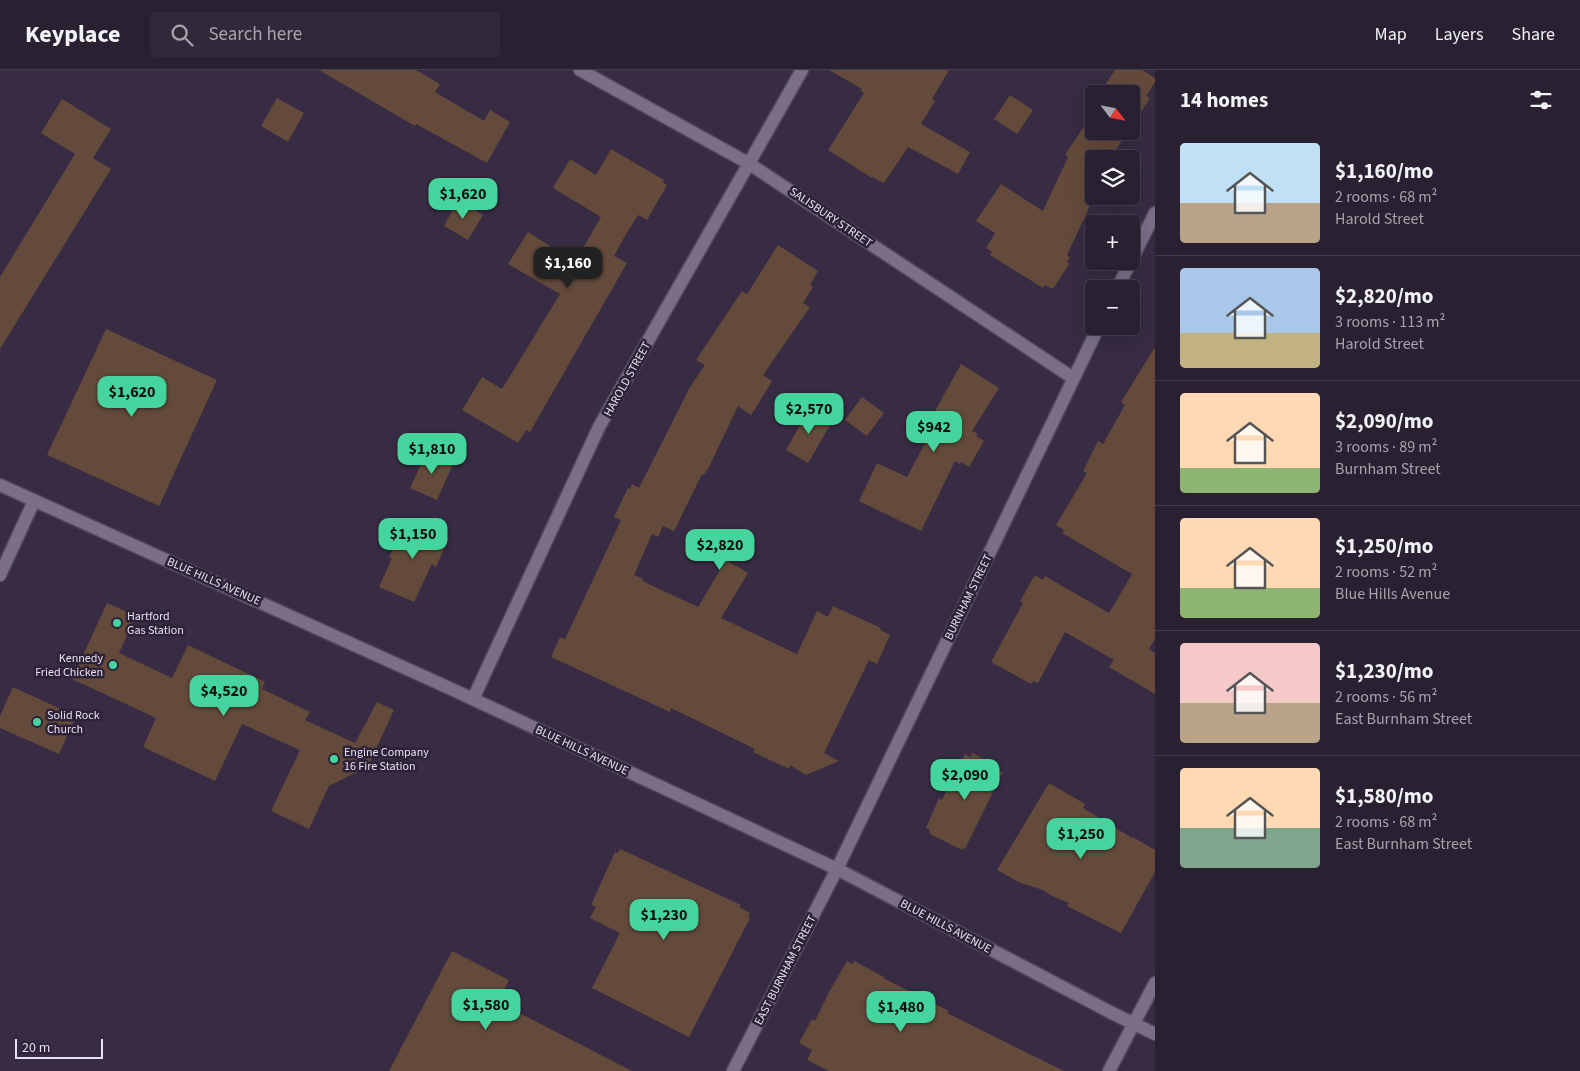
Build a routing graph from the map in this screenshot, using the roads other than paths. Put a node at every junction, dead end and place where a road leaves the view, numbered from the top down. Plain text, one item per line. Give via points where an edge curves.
1 (580, 70) edge
2 (802, 70) edge
3 (748, 163) junction
4 (1155, 213) edge
5 (1140, 243) edge
6 (1095, 335) edge
7 (1074, 378) junction
8 (0, 485) edge
9 (34, 501) junction
10 (0, 575) edge
11 (472, 699) junction
12 (837, 869) junction
13 (1155, 983) edge
14 (1134, 1023) junction
15 (1155, 1034) edge
16 (733, 1071) edge
17 (1109, 1071) edge

1 - 3 street, SALISBURY STREET
2 - 3 street, HAROLD STREET
3 - 7 street, SALISBURY STREET
3 - 11 street, HAROLD STREET via 599,427
4 - 5 street
6 - 7 street, BURNHAM STREET
7 - 12 street, BURNHAM STREET
8 - 9 street, BLUE HILLS AVENUE
9 - 10 street
9 - 11 street, BLUE HILLS AVENUE
11 - 12 street, BLUE HILLS AVENUE
12 - 14 street, BLUE HILLS AVENUE
12 - 16 street, EAST BURNHAM STREET
13 - 14 street
14 - 15 street, BLUE HILLS AVENUE
14 - 17 street

